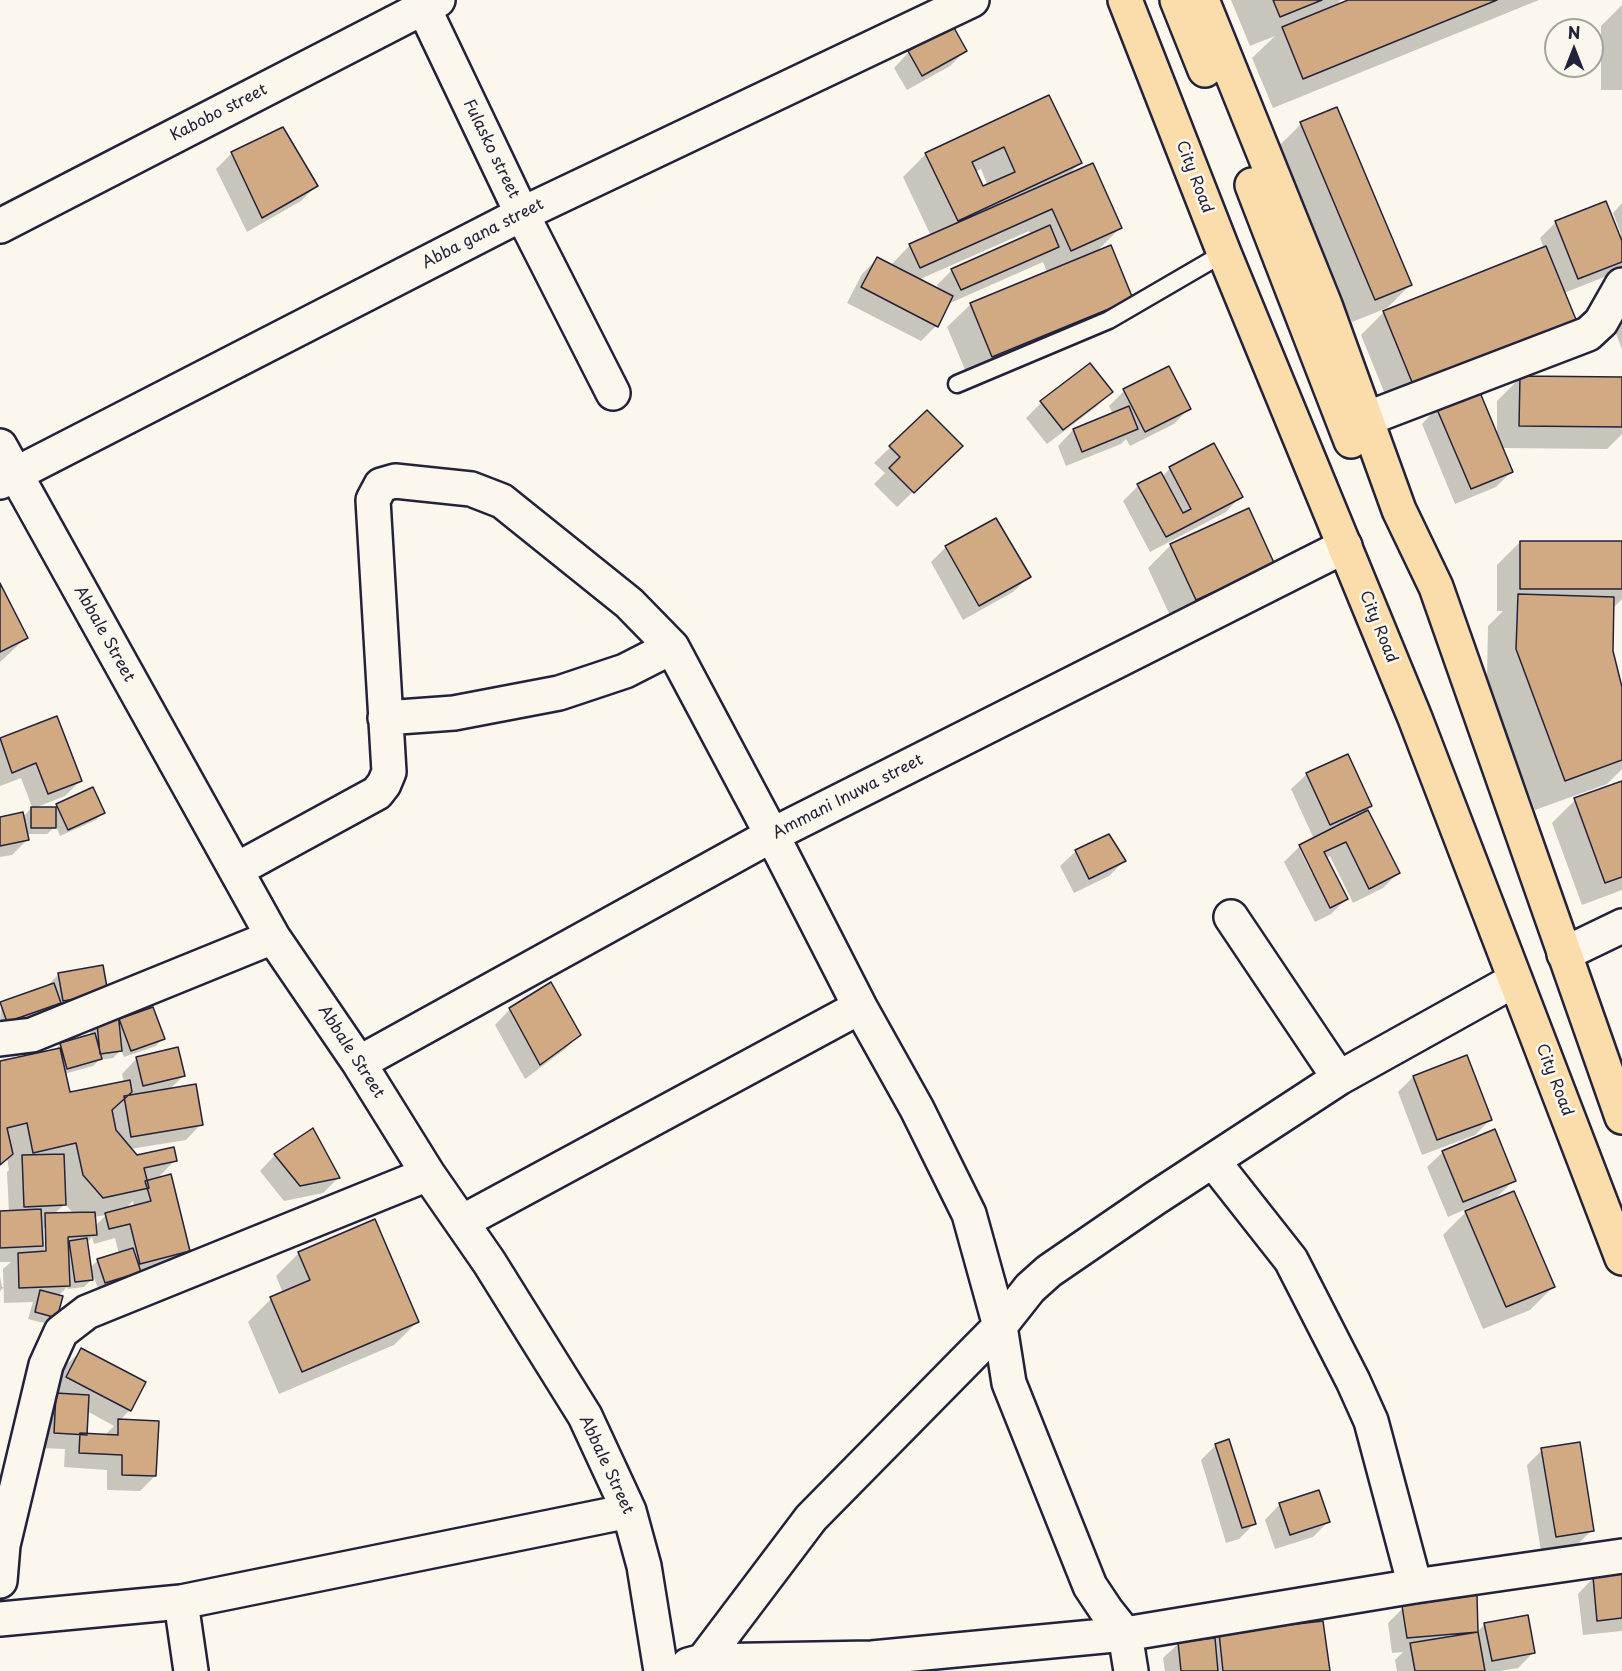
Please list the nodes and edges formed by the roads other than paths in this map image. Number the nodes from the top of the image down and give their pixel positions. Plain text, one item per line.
1 (972, 0) edge
2 (1125, 0) edge
3 (1177, 0) edge
4 (1202, 0) edge
5 (427, 2) edge
6 (522, 214) junction
7 (0, 226) edge
8 (1224, 253) junction
9 (1622, 285) edge
10 (957, 384) dead end
11 (613, 393) dead end
12 (1366, 419) junction
13 (5, 467) edge
14 (1399, 510) junction
15 (1345, 546) junction
16 (672, 647) junction
17 (385, 718) junction
18 (772, 835) junction
19 (236, 870) junction
20 (1231, 917) dead end
21 (1622, 926) edge
22 (273, 937) junction
23 (1564, 954) junction
24 (1515, 980) junction
25 (860, 1007) junction
26 (0, 1039) edge
27 (359, 1063) junction
28 (1339, 1078) junction
29 (1622, 1117) edge
30 (1213, 1161) junction
31 (428, 1174) junction
32 (462, 1222) junction
33 (1622, 1258) edge
34 (1000, 1326) junction
35 (629, 1511) junction
36 (1622, 1556) edge
37 (0, 1581) edge
38 (1415, 1586) junction
39 (181, 1602) junction
40 (0, 1619) edge
41 (1125, 1634) junction
42 (703, 1662) junction
43 (191, 1671) edge
44 (662, 1671) edge
45 (1131, 1671) edge

1 - 6 street, Abba gana street
2 - 8 highway, City Road
3 - 14 highway
4 - 12 highway
5 - 6 street, Fulasko street
5 - 7 street, Kabobo street
6 - 11 street, Fulasko street
6 - 13 street, Abba gana street
8 - 10 lane
8 - 15 highway, City Road
9 - 12 street
12 - 14 highway
13 - 19 street, Abbale Street
14 - 23 highway
15 - 18 street, Ammani Inuwa street
15 - 24 highway, City Road
16 - 17 street
16 - 17 street
16 - 18 street
17 - 19 street
18 - 25 street
18 - 27 street, Ammani Inuwa street
19 - 22 street, Abbale Street
20 - 28 street
21 - 23 street
22 - 26 street
22 - 27 street, Abbale Street
23 - 29 highway
24 - 28 street
24 - 33 highway, City Road
25 - 32 street
25 - 34 street
27 - 31 street, Abbale Street
28 - 30 street
30 - 34 street
30 - 38 street
31 - 32 street, Abbale Street
31 - 37 street
32 - 35 street, Abbale Street
34 - 41 street
34 - 42 street
35 - 39 street
35 - 44 street, Abbale Street
36 - 38 street
38 - 41 street
39 - 40 street
39 - 43 street
41 - 42 street
41 - 45 street
42 - 44 street

